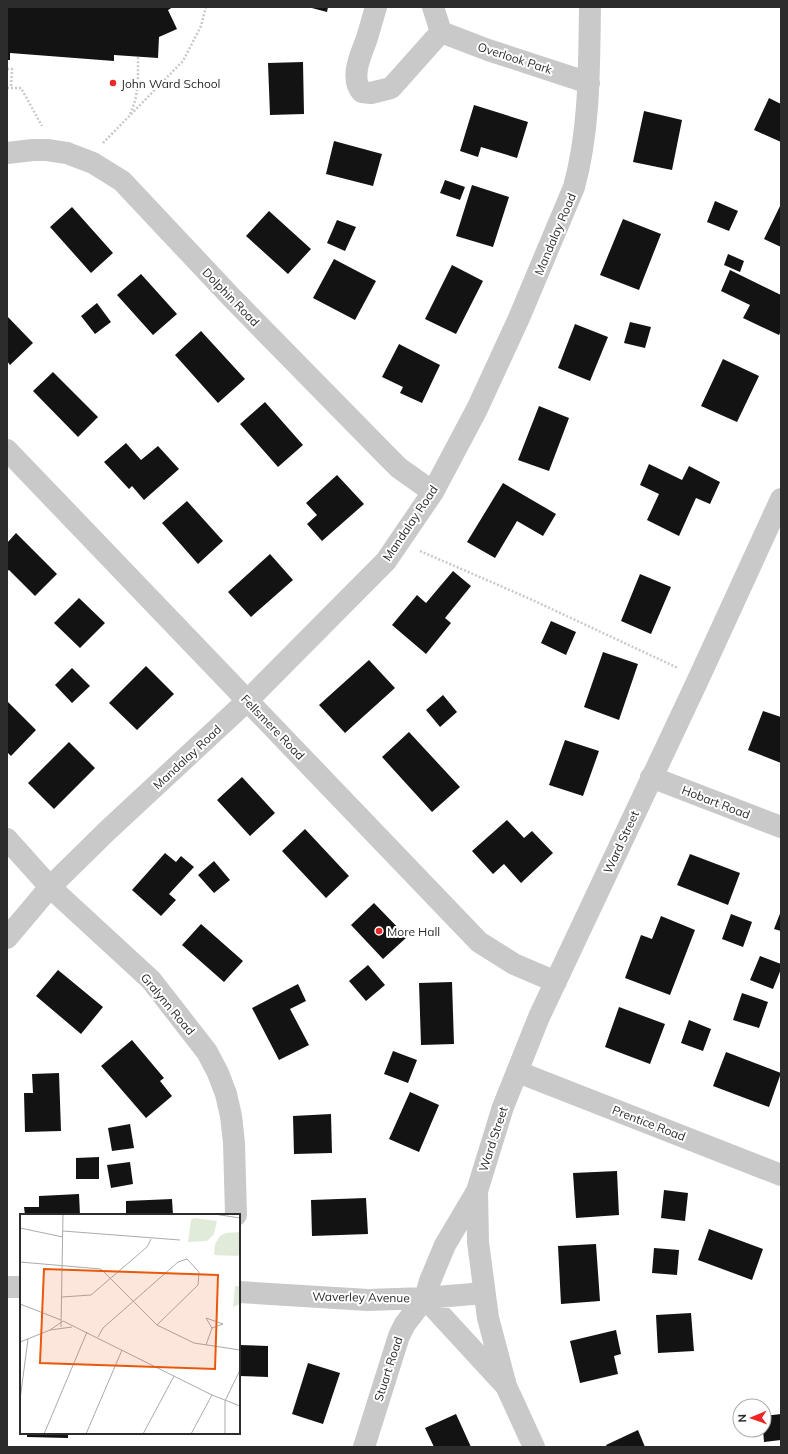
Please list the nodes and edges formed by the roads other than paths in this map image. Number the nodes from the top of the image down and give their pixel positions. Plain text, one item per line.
1 (376, 7) edge
2 (433, 7) edge
3 (590, 7) edge
4 (441, 32) junction
5 (589, 83) junction
6 (7, 153) edge
7 (7, 450) edge
8 (433, 492) junction
9 (781, 499) edge
10 (247, 701) junction
11 (652, 777) junction
12 (781, 827) edge
13 (7, 839) edge
14 (50, 887) junction
15 (7, 938) edge
16 (556, 982) junction
17 (518, 1072) junction
18 (781, 1175) edge
19 (477, 1191) junction
20 (236, 1214) edge
21 (7, 1286) edge
22 (20, 1287) edge
23 (240, 1292) edge
24 (484, 1293) junction
25 (425, 1298) junction
26 (506, 1386) junction
27 (364, 1447) edge
28 (534, 1447) edge

1 - 4 street
2 - 4 street
3 - 5 street, Mandalay Road
4 - 5 street, Overlook Park
5 - 8 street, Mandalay Road
6 - 8 street, Dolphin Road
7 - 10 street, Fellsmere Road
8 - 10 street, Mandalay Road
9 - 11 street, Ward Street
10 - 14 street, Mandalay Road
10 - 16 street, Fellsmere Road
11 - 12 street, Hobart Road
11 - 16 street, Ward Street
13 - 14 street, Gralynn Road
14 - 15 street, Mandalay Road
14 - 20 street, Gralynn Road
16 - 17 street, Ward Street
17 - 18 street, Prentice Road
17 - 19 street, Ward Street
19 - 24 street, Ward Street
19 - 25 street, Ward Street
21 - 22 street
23 - 25 street, Waverley Avenue
24 - 25 street, Waverley Avenue
24 - 26 street, Ward Street
25 - 26 street, Ward Street
25 - 27 street, Stuart Road
26 - 28 street, Ward Street

